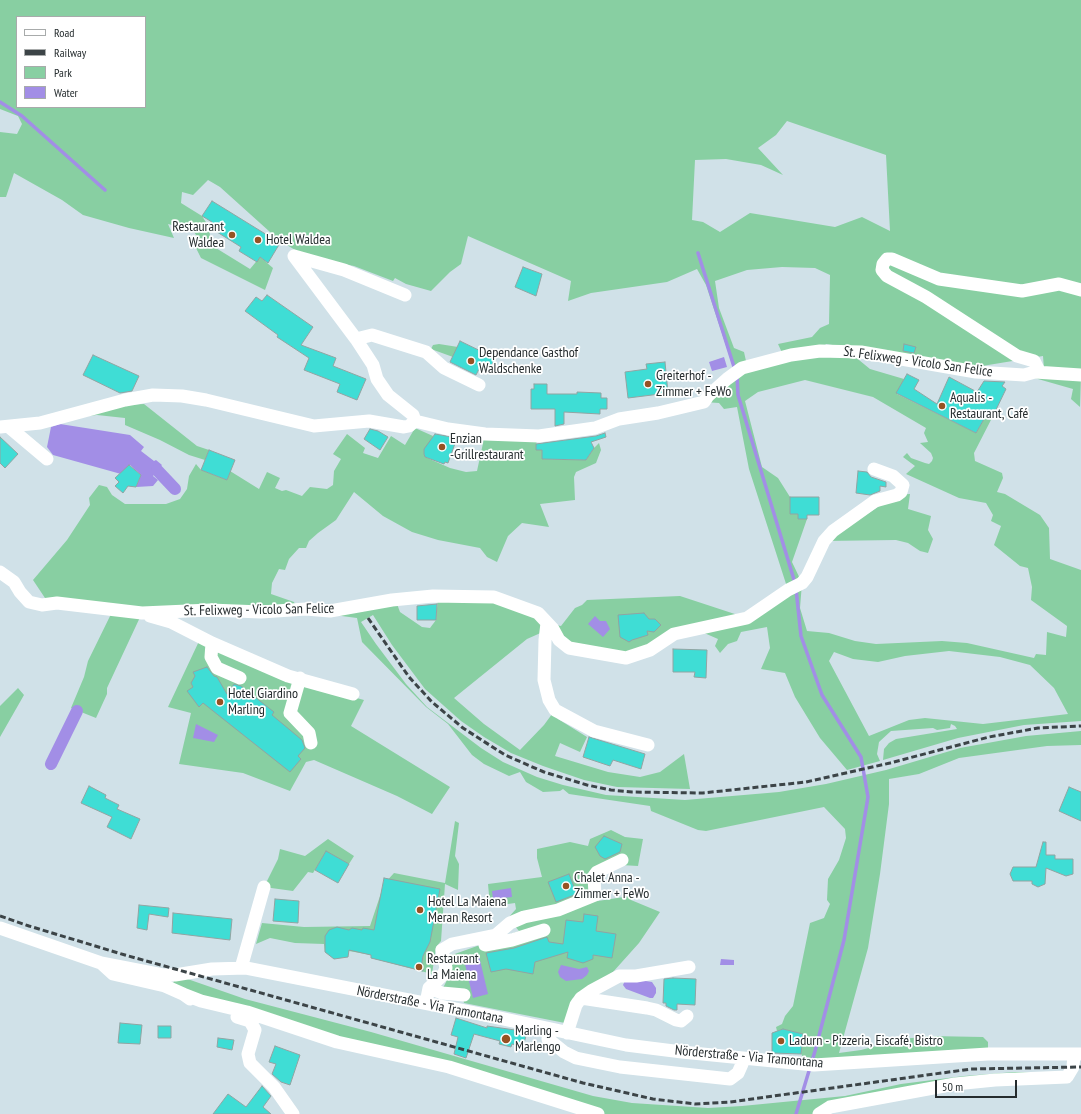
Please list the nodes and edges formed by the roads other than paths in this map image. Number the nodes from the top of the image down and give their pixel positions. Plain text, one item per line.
1 (1081, 290) edge
2 (406, 295) dead end
3 (356, 339) junction
4 (1035, 372) junction
5 (1081, 375) edge
6 (479, 385) dead end
7 (415, 421) junction
8 (4, 427) edge
9 (47, 459) dead end
10 (874, 469) dead end
11 (0, 572) edge
12 (142, 613) junction
13 (547, 623) junction
14 (212, 643) junction
15 (294, 677) junction
16 (240, 678) dead end
17 (353, 694) dead end
18 (311, 743) dead end
19 (648, 745) dead end
20 (622, 860) dead end
21 (264, 887) dead end
22 (0, 928) edge
23 (544, 930) dead end
24 (445, 956) junction
25 (101, 963) junction
26 (689, 967) dead end
27 (241, 968) junction
28 (428, 988) junction
29 (183, 994) junction
30 (464, 994) dead end
31 (581, 998) junction
32 (426, 1003) junction
33 (687, 1016) dead end
34 (549, 1029) junction
35 (567, 1033) junction
36 (1078, 1054) edge
37 (741, 1058) junction
38 (293, 1114) edge
39 (598, 1114) edge
40 (818, 1114) edge

1 - 4 street, St. Felixweg - Vicolo San Felice
2 - 3 street
3 - 6 street
3 - 7 street
4 - 5 street, St. Felixweg - Vicolo San Felice
4 - 7 street, St. Felixweg - Vicolo San Felice
7 - 8 street
8 - 9 street
10 - 13 street, St. Felixweg - Vicolo San Felice
11 - 12 street, St. Felixweg - Vicolo San Felice
12 - 13 street, St. Felixweg - Vicolo San Felice
12 - 14 street, St. Felixweg - Vicolo San Felice
13 - 19 street
14 - 15 street, St. Felixweg - Vicolo San Felice
14 - 16 street
15 - 17 street, St. Felixweg - Vicolo San Felice
15 - 18 street
20 - 24 street
21 - 27 street
22 - 25 street, Nörderstraße - Via Tramontana
23 - 24 street
24 - 28 street
25 - 27 street, Nörderstraße - Via Tramontana
25 - 29 street
26 - 31 street
27 - 32 street, Nörderstraße - Via Tramontana
28 - 30 street
28 - 32 street
29 - 38 street
29 - 39 street
31 - 33 street
31 - 35 street
32 - 34 street, Nörderstraße - Via Tramontana
34 - 35 street, Nörderstraße - Via Tramontana
34 - 37 street
35 - 37 street, Nörderstraße - Via Tramontana
36 - 37 street, Nörderstraße - Via Tramontana
36 - 40 street

